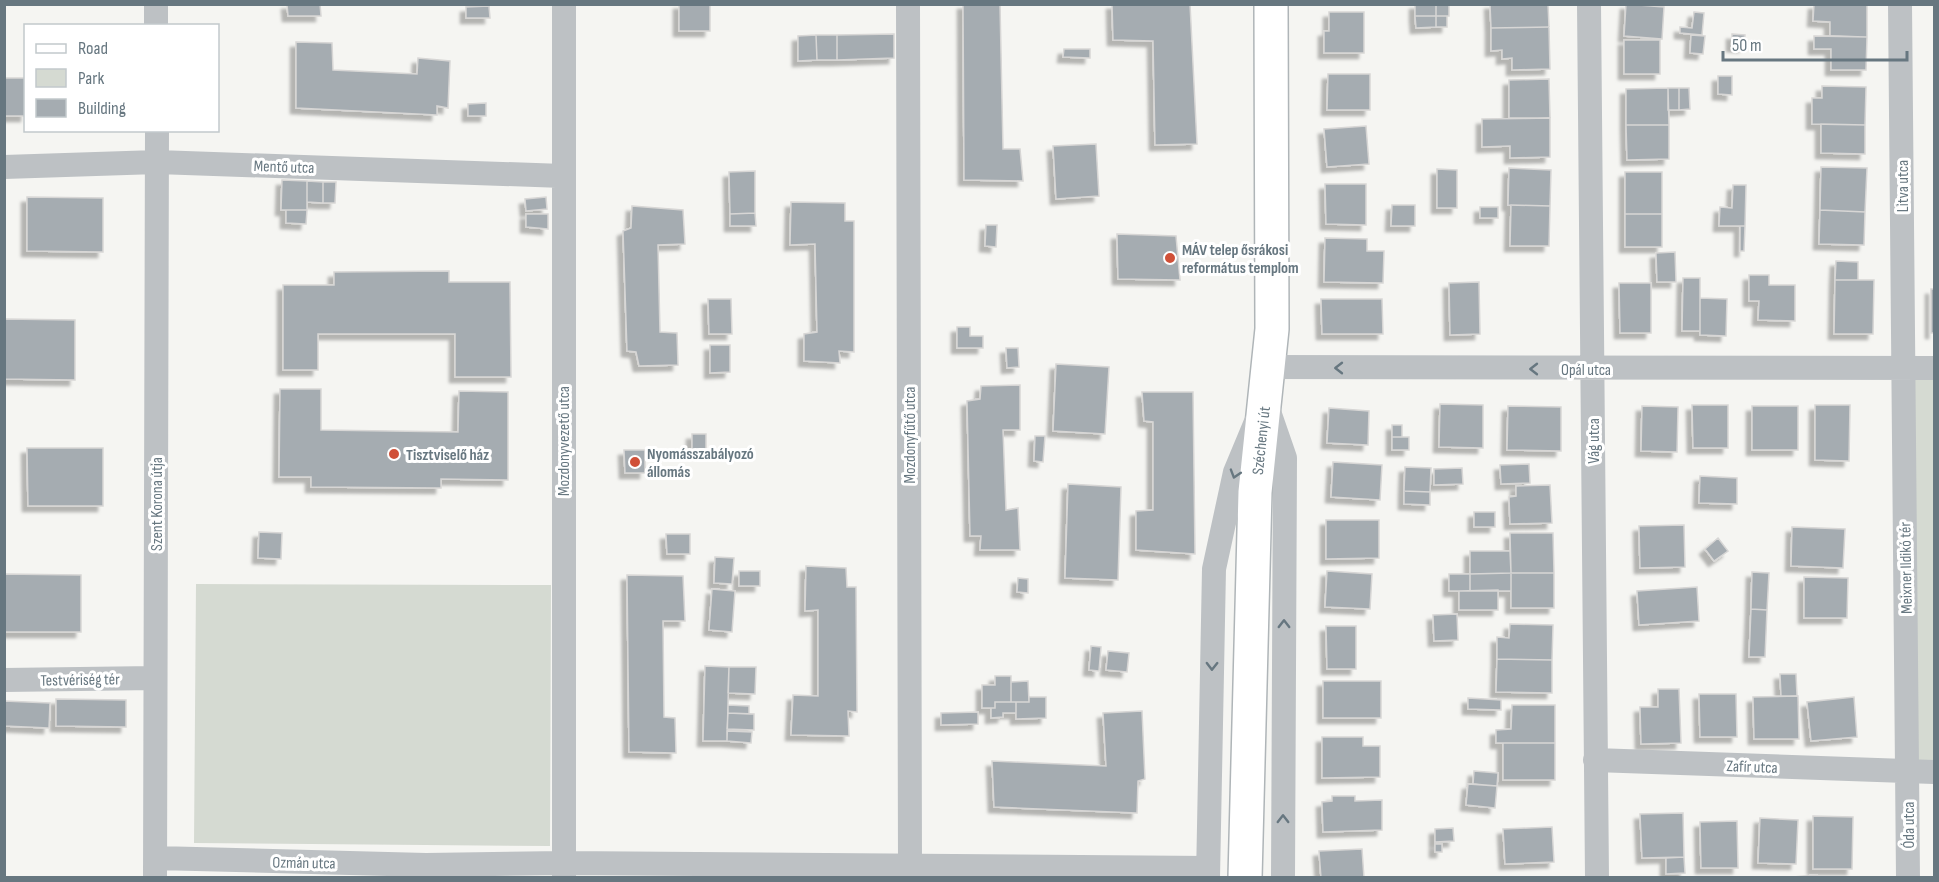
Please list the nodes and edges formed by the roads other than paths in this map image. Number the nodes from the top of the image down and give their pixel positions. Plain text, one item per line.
1 (156, 4) edge
2 (564, 4) edge
3 (908, 4) edge
4 (1271, 4) edge
5 (1589, 4) edge
6 (1900, 4) edge
7 (156, 24) edge
8 (157, 132) edge
9 (157, 162) junction
10 (4, 167) edge
11 (563, 176) junction
12 (1270, 367) junction
13 (1903, 368) junction
14 (1935, 368) edge
15 (1593, 369) junction
16 (1265, 400) junction
17 (155, 678) junction
18 (4, 680) edge
19 (1595, 760) junction
20 (1935, 772) edge
21 (1908, 773) junction
22 (910, 865) junction
23 (156, 868) edge
24 (563, 870) edge
25 (1208, 873) edge
26 (1245, 878) edge
27 (1282, 878) edge
28 (1597, 878) edge
29 (1908, 878) edge

1 - 7 street
2 - 11 street, Mozdonyvezető utca
3 - 22 street, Mozdonyfűtő utca
4 - 12 street, Széchenyi út
5 - 15 street, Vág utca
6 - 13 street, Litva utca
8 - 9 street, Szent Korona útja
9 - 10 street, Mentő utca
9 - 11 street, Mentő utca
9 - 17 street, Szent Korona útja
11 - 24 street, Mozdonyvezető utca
15 -> 12 street, Opál utca
12 - 16 street, Széchenyi út
13 - 14 street
13 - 15 street, Opál utca
13 - 21 street, Meixner Ildikó tér
15 - 19 street, Vág utca
16 -> 25 street
16 - 26 street, Széchenyi út
27 -> 16 street
17 - 18 street, Testvériség tér
17 - 23 street, Szent Korona útja
19 - 21 street, Zafír utca
19 - 28 street, Vág utca
20 - 21 street
21 - 29 street, Óda utca
22 - 24 street, Ozmán utca
22 - 25 street, Ozmán utca
23 - 24 street, Ozmán utca

